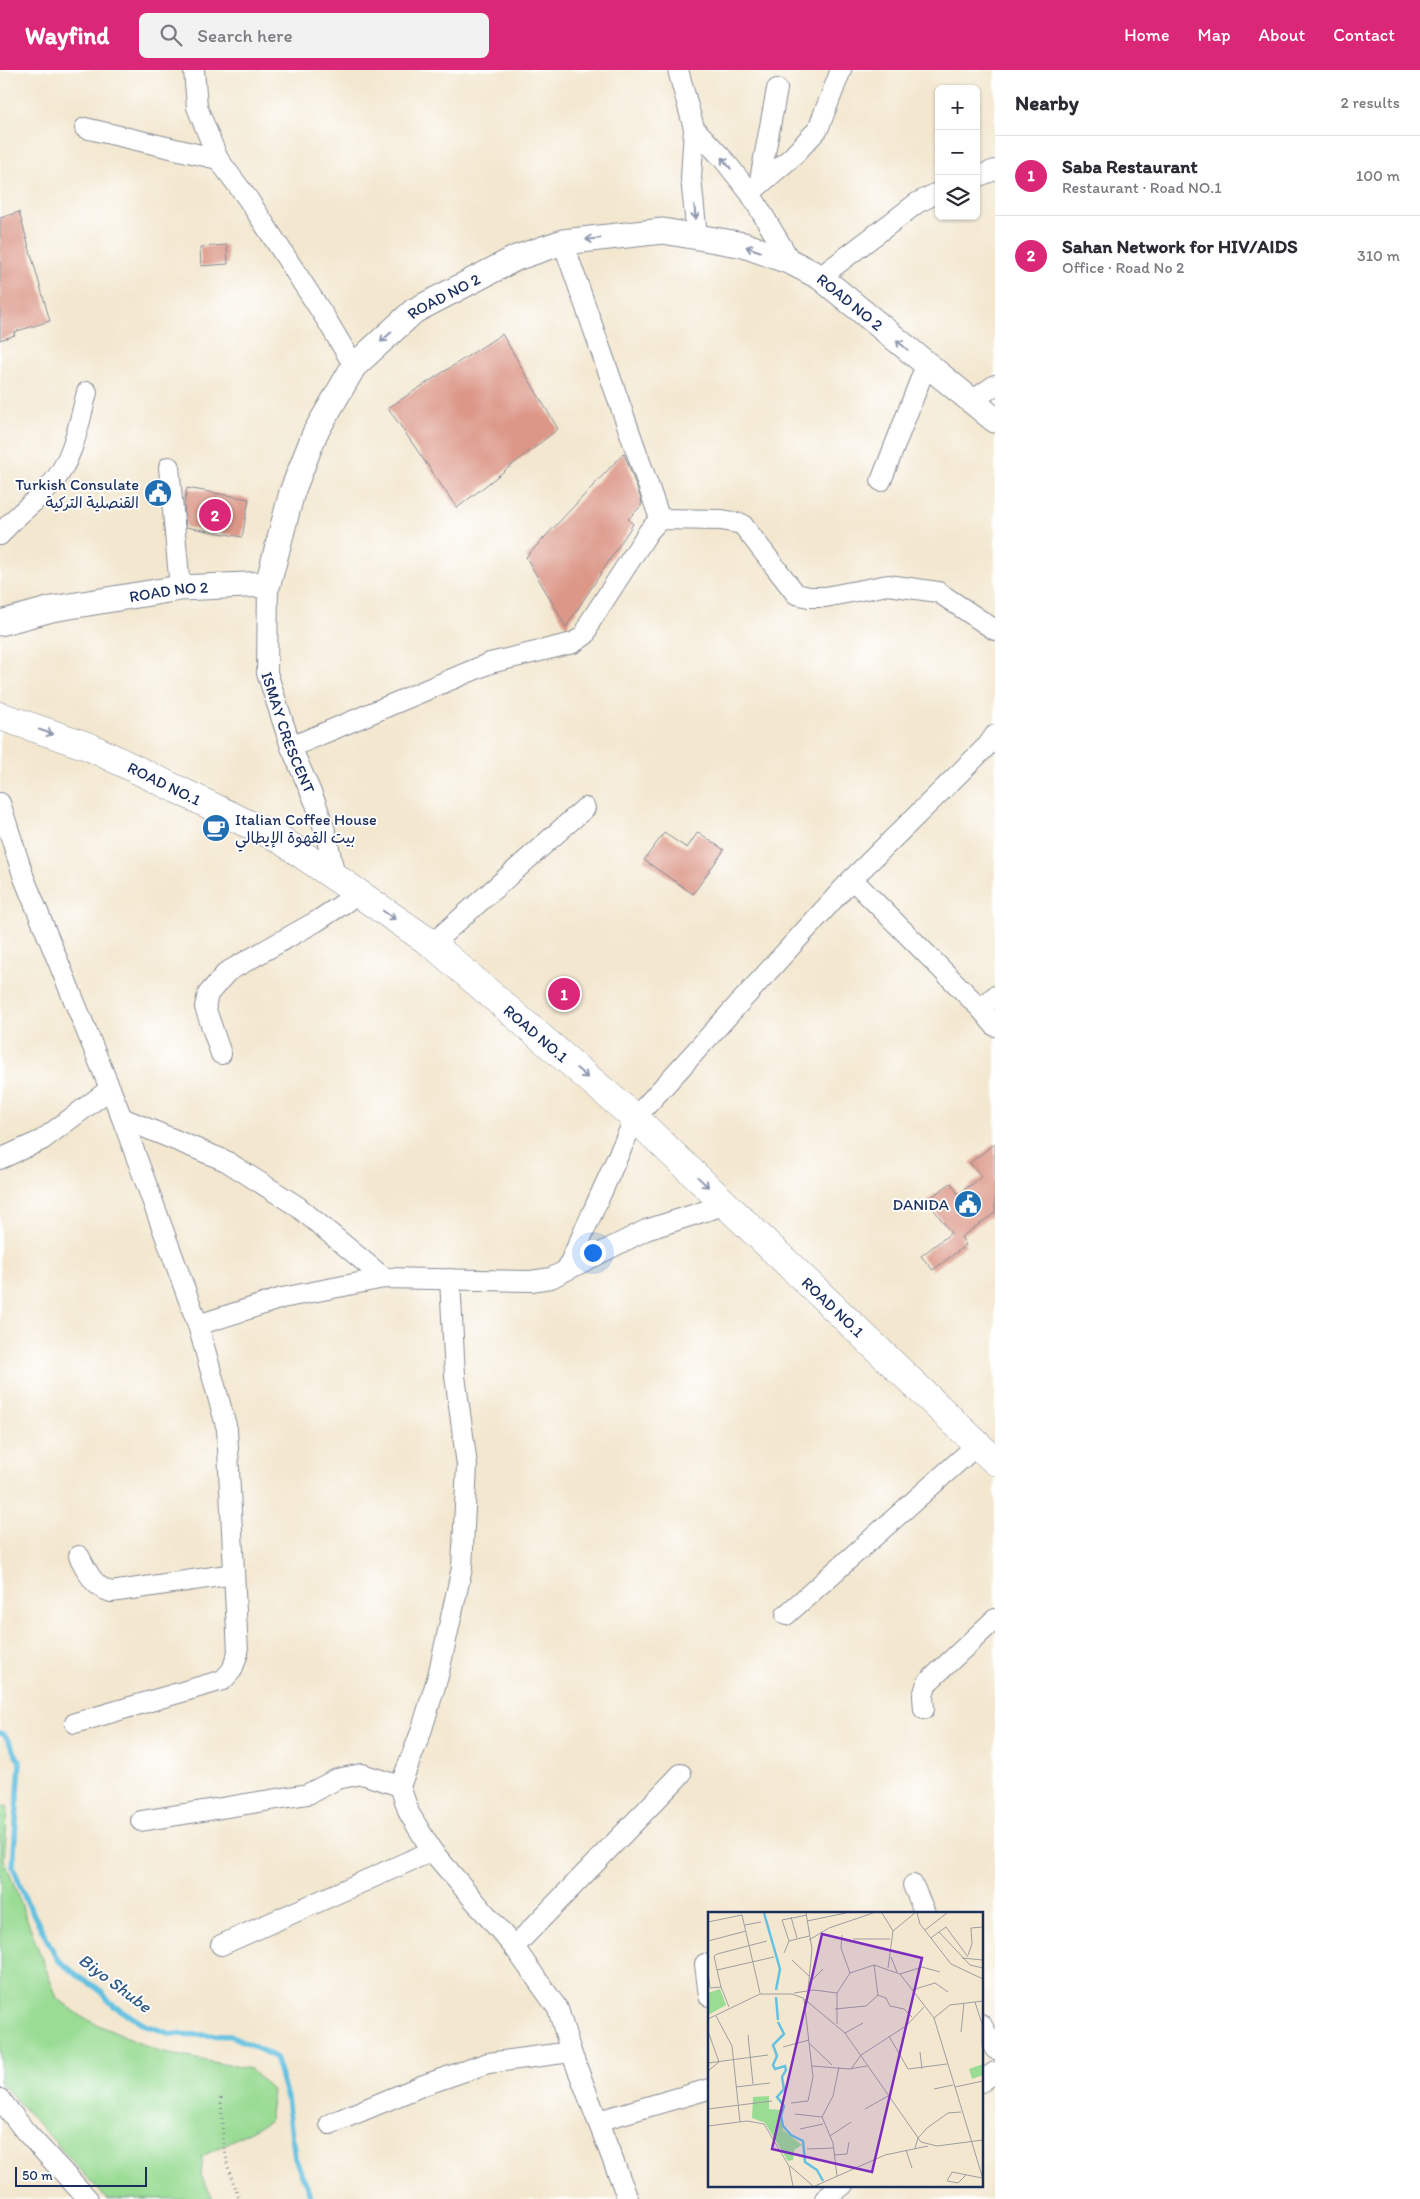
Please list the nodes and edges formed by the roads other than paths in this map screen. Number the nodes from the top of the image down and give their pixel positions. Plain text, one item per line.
1 (194, 70) edge
2 (678, 70) edge
3 (841, 70) edge
4 (777, 88) dead end
5 (85, 128) dead end
6 (694, 128) junction
7 (218, 159) junction
8 (995, 170) edge
9 (980, 176) edge
10 (755, 189) junction
11 (935, 194) edge
12 (697, 237) junction
13 (563, 242) junction
14 (791, 262) junction
15 (820, 276) junction
16 (926, 365) junction
17 (354, 366) junction
18 (995, 385) edge
19 (87, 392) dead end
20 (972, 401) junction
21 (995, 420) edge
22 (169, 467) dead end
23 (881, 481) dead end
24 (660, 519) junction
25 (0, 535) edge
26 (268, 584) junction
27 (180, 588) junction
28 (0, 622) edge
29 (995, 630) edge
30 (0, 716) edge
31 (995, 735) edge
32 (291, 747) junction
33 (0, 803) edge
34 (585, 808) dead end
35 (335, 877) junction
36 (852, 878) junction
37 (358, 894) junction
38 (432, 944) junction
39 (988, 1002) edge
40 (995, 1026) edge
41 (221, 1054) dead end
42 (110, 1089) junction
43 (122, 1118) junction
44 (635, 1118) junction
45 (0, 1159) edge
46 (727, 1204) junction
47 (567, 1269) junction
48 (384, 1278) junction
49 (450, 1279) junction
50 (198, 1324) junction
51 (986, 1453) edge
52 (79, 1556) dead end
53 (234, 1574) junction
54 (786, 1615) dead end
55 (995, 1619) edge
56 (924, 1709) dead end
57 (75, 1723) dead end
58 (681, 1774) dead end
59 (400, 1786) junction
60 (142, 1821) dead end
61 (432, 1851) junction
62 (913, 1885) dead end
63 (925, 1912) edge
64 (221, 1945) dead end
65 (514, 1947) junction
66 (705, 1964) dead end
67 (708, 1988) edge
68 (982, 2026) edge
69 (995, 2049) edge
70 (571, 2052) junction
71 (995, 2072) edge
72 (982, 2081) edge
73 (708, 2089) edge
74 (0, 2099) edge
75 (598, 2121) junction
76 (330, 2124) dead end
77 (842, 2186) edge
78 (88, 2199) edge
79 (628, 2199) edge
80 (825, 2199) edge

1 - 7 street
2 - 6 street
3 - 10 street
4 - 10 street
5 - 7 street
10 -> 6 street
6 -> 12 street
7 - 17 street
8 - 9 street
10 - 14 street
11 - 15 street
12 -> 13 main road, ROAD NO 2
14 -> 12 main road, ROAD NO 2
13 -> 17 main road, ROAD NO 2
13 - 24 street
14 - 15 main road, ROAD NO 2
16 -> 15 main road, ROAD NO 2
16 - 20 main road, ROAD NO 2
16 - 23 street
17 - 26 main road, ROAD NO 2
18 - 20 street
19 - 25 street
20 - 21 main road, ROAD NO 2
22 - 27 street
24 - 29 street
24 - 32 street
26 - 27 main road, ROAD NO 2
26 - 32 street, ISMAY CRESCENT
27 - 28 main road, ROAD NO 2
30 -> 35 highway, ROAD NO.1
31 - 36 street
32 - 35 street, ISMAY CRESCENT
33 - 42 street
34 - 38 street
35 - 37 highway, ROAD NO.1
36 - 39 street
36 - 44 street
37 -> 38 highway, ROAD NO.1
37 - 41 street
38 -> 44 highway, ROAD NO.1
39 - 40 street
42 - 43 street
42 - 45 street
43 - 48 street
43 - 50 street
44 -> 46 highway, ROAD NO.1
44 - 47 street
46 - 47 street
46 - 51 highway, ROAD NO.1
47 - 49 street
48 - 49 street
48 - 50 street
49 - 59 street
50 - 53 street
51 - 54 street
52 - 53 street
53 - 57 street
55 - 56 street
58 - 65 street
59 - 60 street
59 - 61 street
61 - 64 street
61 - 65 street
62 - 63 street
65 - 70 street
66 - 67 street
68 - 69 street
70 - 75 street
70 - 76 street
71 - 72 street
73 - 75 street
74 - 78 street
75 - 79 street
77 - 80 street

